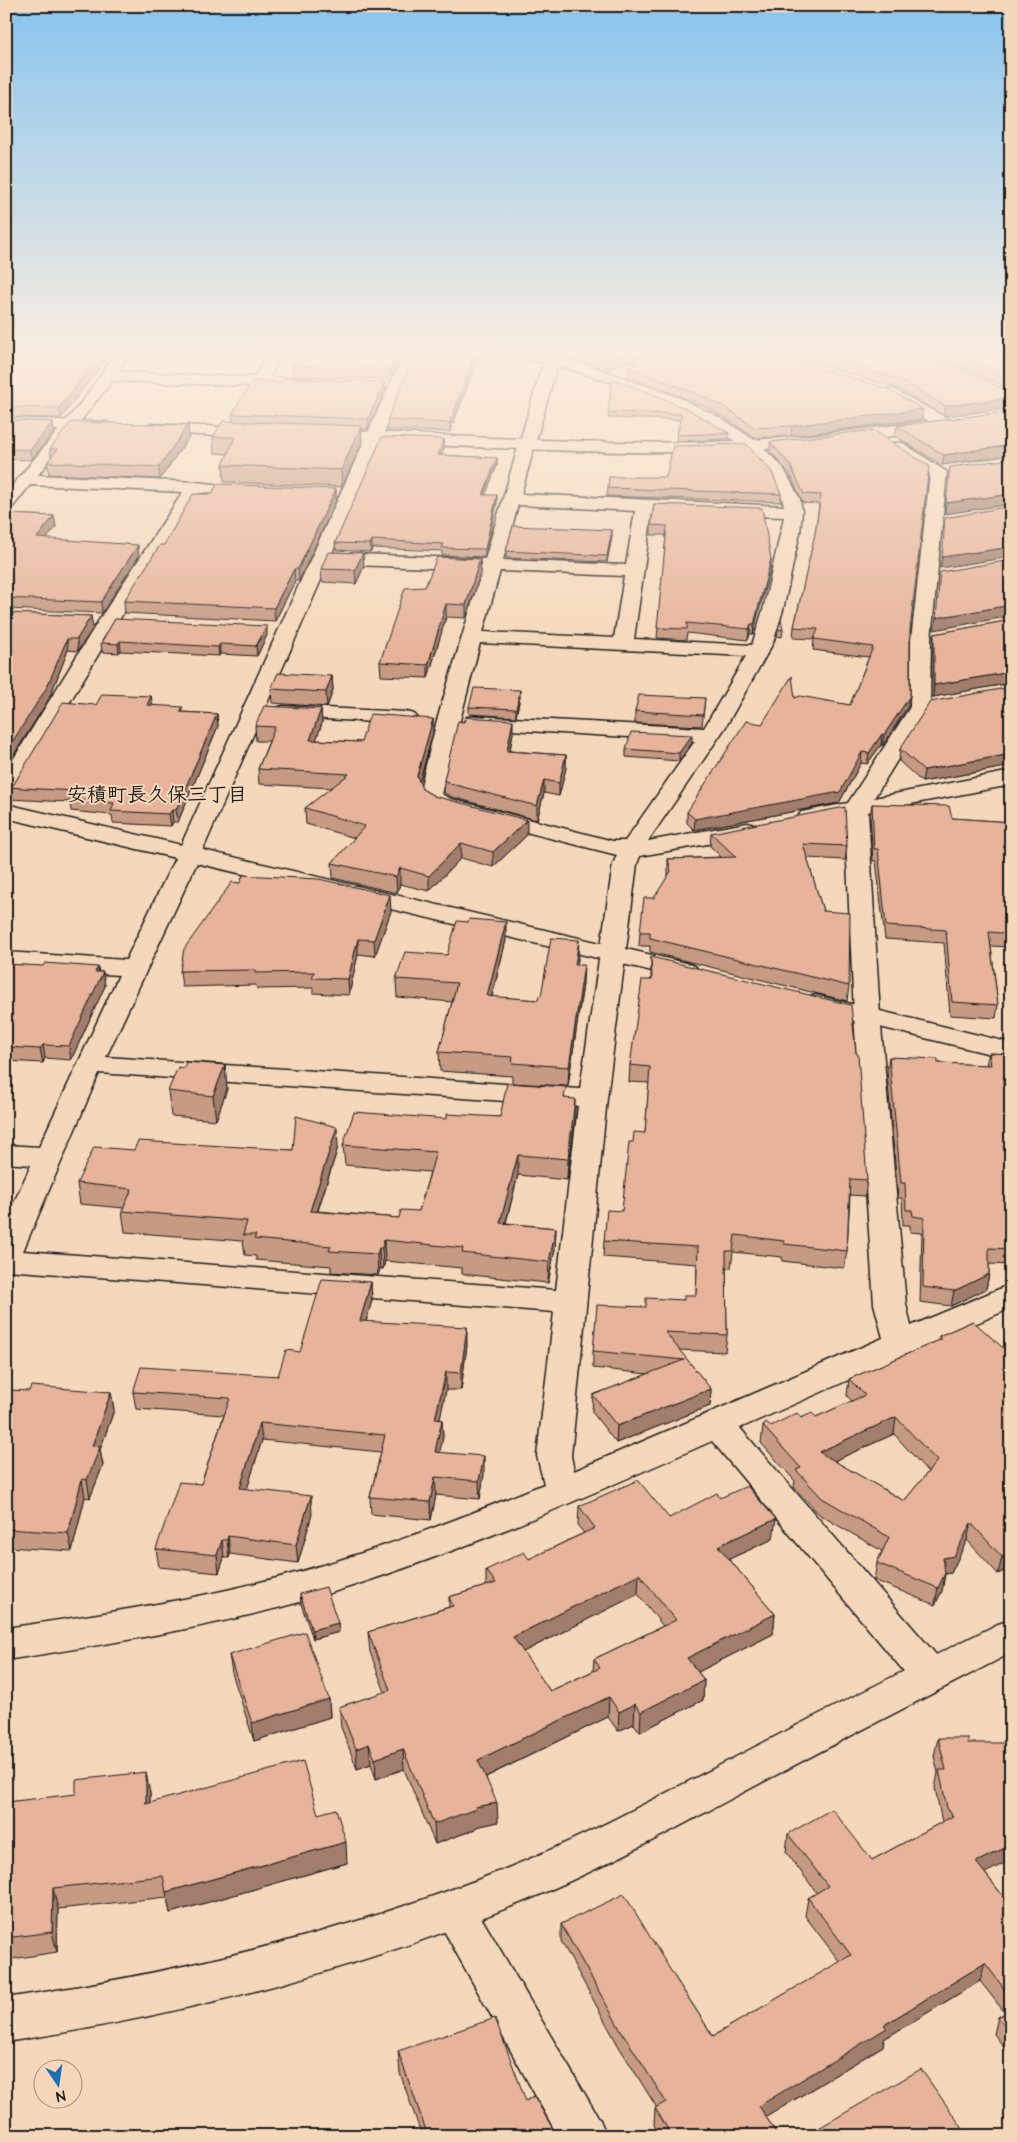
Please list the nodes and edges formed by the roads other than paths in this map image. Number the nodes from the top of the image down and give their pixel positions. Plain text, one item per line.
1 (48, 453) edge
2 (364, 453) edge
3 (524, 453) edge
4 (760, 453) edge
5 (914, 453) edge
6 (26, 480) junction
7 (195, 487) junction
8 (224, 488) edge
9 (511, 500) junction
10 (6, 504) edge
11 (644, 506) junction
12 (793, 512) junction
13 (320, 557) junction
14 (493, 565) junction
15 (633, 571) junction
16 (100, 620) junction
17 (129, 621) edge
18 (269, 628) dead end
19 (289, 629) junction
20 (473, 637) junction
21 (623, 644) junction
22 (759, 651) junction
23 (251, 711) junction
24 (448, 720) junction
25 (708, 734) junction
26 (1011, 778) edge
27 (6, 790) edge
28 (856, 808) junction
29 (6, 810) edge
30 (631, 849) junction
31 (189, 854) junction
32 (613, 953) junction
33 (6, 960) edge
34 (134, 968) junction
35 (707, 976) edge
36 (792, 997) edge
37 (867, 1016) junction
38 (1011, 1051) edge
39 (89, 1064) junction
40 (593, 1098) junction
41 (6, 1154) edge
42 (50, 1158) junction
43 (6, 1255) edge
44 (6, 1260) edge
45 (1011, 1295) edge
46 (571, 1302) junction
47 (902, 1342) junction
48 (718, 1424) junction
49 (564, 1490) junction
50 (1011, 1635) edge
51 (6, 1644) edge
52 (932, 1676) junction
53 (453, 1909) junction
54 (6, 2020) edge
55 (584, 2136) edge

1 - 6 street
2 - 13 street
3 - 9 street
4 - 12 street
5 - 28 street
6 - 7 street
6 - 10 street
7 - 8 street
7 - 16 street
9 - 11 street
9 - 14 street
11 - 12 street
11 - 15 street
12 - 22 street
13 - 14 street
13 - 19 street
14 - 15 street
14 - 20 street
15 - 21 street
16 - 17 street
16 - 27 street
18 - 19 street
19 - 23 street
20 - 21 street
20 - 24 street
21 - 22 street
22 - 25 street
23 - 24 street
23 - 31 street
24 - 25 street
24 - 30 street
25 - 30 street
26 - 28 street
28 - 30 street
28 - 37 street
29 - 31 street
30 - 32 street
31 - 32 street
31 - 34 street
32 - 35 street
32 - 40 street
33 - 34 street
34 - 39 street
36 - 37 street
37 - 38 street
37 - 47 street
39 - 40 street
39 - 42 street
40 - 46 street
41 - 42 street
42 - 43 street
44 - 46 street
45 - 47 street
46 - 49 street
47 - 48 street
48 - 49 street
48 - 52 street
49 - 51 street
50 - 52 street
52 - 53 street
53 - 54 street
53 - 55 street

